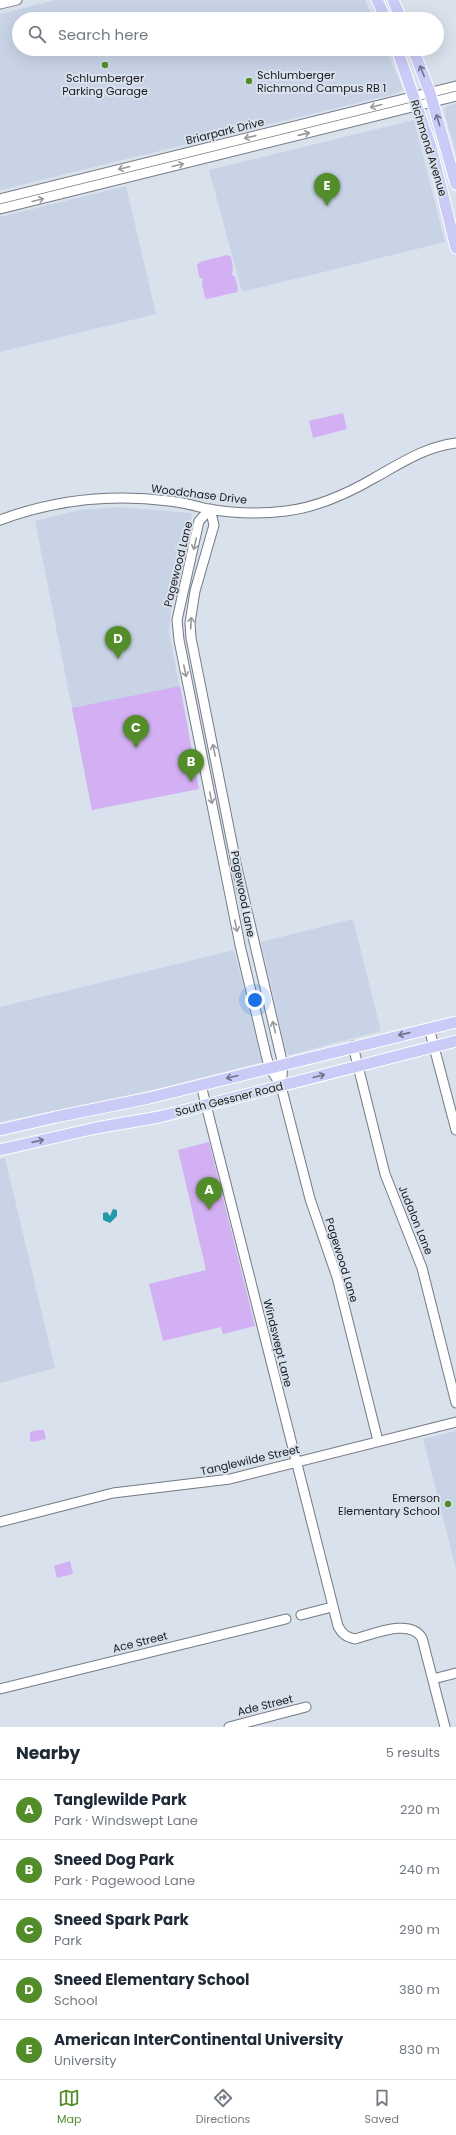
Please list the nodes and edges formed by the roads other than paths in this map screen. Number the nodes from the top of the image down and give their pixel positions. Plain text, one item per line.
1 (17, 0) edge
2 (378, 0) edge
3 (393, 0) edge
4 (0, 4) edge
5 (383, 12) edge
6 (398, 12) edge
7 (400, 56) edge
8 (416, 56) edge
9 (456, 86) edge
10 (456, 96) edge
11 (431, 98) junction
12 (416, 102) junction
13 (456, 184) edge
14 (0, 199) edge
15 (0, 209) edge
16 (452, 211) edge
17 (456, 248) edge
18 (456, 443) edge
19 (210, 509) junction
20 (0, 520) edge
21 (456, 1022) edge
22 (430, 1028) junction
23 (456, 1041) edge
24 (353, 1046) junction
25 (434, 1047) junction
26 (283, 1065) junction
27 (358, 1065) junction
28 (270, 1068) junction
29 (201, 1085) junction
30 (281, 1086) junction
31 (206, 1105) junction
32 (92, 1110) junction
33 (96, 1128) junction
34 (0, 1130) edge
35 (456, 1130) edge
36 (0, 1150) edge
37 (456, 1403) edge
38 (456, 1422) edge
39 (378, 1441) junction
40 (296, 1462) junction
41 (0, 1522) edge
42 (332, 1607) junction
43 (301, 1616) dead end
44 (286, 1619) dead end
45 (456, 1673) edge
46 (433, 1679) junction
47 (0, 1689) edge
48 (306, 1707) dead end
49 (229, 1727) edge
50 (445, 1727) edge

1 - 4 street
2 - 5 main road
3 - 6 main road
7 - 12 main road, Richmond Avenue
11 -> 8 main road, Richmond Avenue
9 - 11 street, Briarpark Drive
10 - 11 street, Briarpark Drive
11 - 12 street, Briarpark Drive
13 -> 11 main road, Richmond Avenue
12 -> 14 street, Briarpark Drive
15 -> 12 street, Briarpark Drive
12 - 16 main road, Richmond Avenue
16 - 17 main road, Richmond Avenue
18 - 19 street, Woodchase Drive
19 - 20 street, Woodchase Drive
26 -> 19 street, Pagewood Lane
19 -> 28 street, Pagewood Lane
21 - 22 main road, South Gessner Road
22 -> 24 main road, South Gessner Road
22 - 25 street
23 - 25 main road, South Gessner Road
24 - 26 main road, South Gessner Road
24 - 27 street, Judalon Lane
25 - 27 main road, South Gessner Road
25 - 35 street
26 - 28 main road, South Gessner Road
26 - 30 street, Pagewood Lane
30 -> 27 main road, South Gessner Road
27 - 37 street, Judalon Lane
28 -> 29 main road, South Gessner Road
28 - 30 street, Pagewood Lane
29 - 31 street, Windswept Lane
29 - 32 main road, South Gessner Road
30 - 31 main road, South Gessner Road
30 - 39 street, Pagewood Lane
31 - 33 main road, South Gessner Road
31 - 40 street, Windswept Lane
32 - 33 main road
32 - 34 main road, South Gessner Road
36 -> 33 main road, South Gessner Road
38 - 39 street, Tanglewilde Street
39 - 40 street, Tanglewilde Street
40 - 41 street, Tanglewilde Street
40 - 42 street, Windswept Lane
42 - 43 street
42 - 46 street
44 - 47 street, Ace Street
45 - 46 street
46 - 50 street
48 - 49 street, Ade Street

